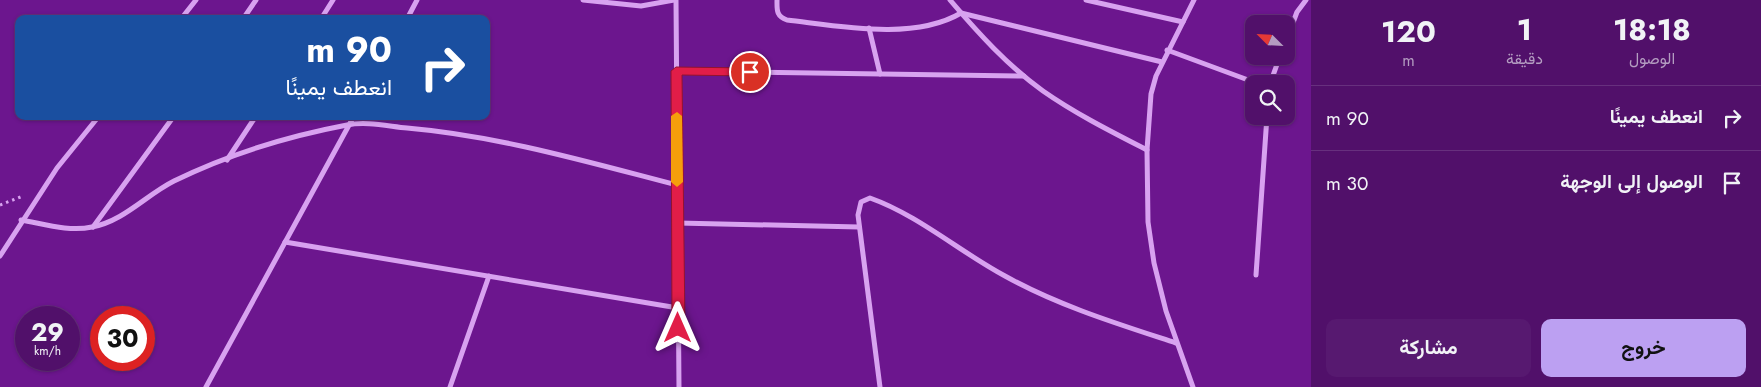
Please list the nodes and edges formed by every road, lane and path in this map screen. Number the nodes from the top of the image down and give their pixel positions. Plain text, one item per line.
1 (196, 0) edge
2 (256, 0) edge
3 (333, 0) edge
4 (417, 0) edge
5 (583, 0) edge
6 (675, 0) edge
7 (777, 0) edge
8 (950, 0) edge
9 (1086, 0) edge
10 (1194, 0) edge
11 (1306, 0) edge
12 (961, 13) junction
13 (184, 15) edge
14 (246, 15) edge
15 (324, 15) edge
16 (409, 15) edge
17 (1295, 17) edge
18 (1182, 22) junction
19 (869, 28) junction
20 (1167, 50) junction
21 (1162, 62) junction
22 (676, 71) junction
23 (880, 74) junction
24 (1024, 76) junction
25 (1245, 79) edge
26 (96, 120) edge
27 (171, 120) edge
28 (253, 120) edge
29 (352, 120) edge
30 (350, 124) junction
31 (1266, 125) edge
32 (1147, 150) junction
33 (227, 160) junction
34 (677, 185) junction
35 (21, 220) junction
36 (678, 223) junction
37 (92, 227) junction
38 (860, 227) junction
39 (285, 242) junction
40 (0, 256) edge
41 (1256, 274) dead end
42 (489, 276) junction
43 (678, 308) junction
44 (1176, 343) junction
45 (206, 387) edge
46 (450, 387) edge
47 (679, 387) edge
48 (880, 387) edge
49 (1193, 387) edge

1 - 13 street
2 - 14 street
3 - 15 street
4 - 16 street
5 - 6 street
6 - 22 street
7 - 19 street
8 - 12 street
9 - 18 street
10 - 18 street
11 - 17 street
12 - 19 street
12 - 21 street
12 - 24 street
18 - 20 street
19 - 23 street
20 - 21 street
20 - 25 street
21 - 32 street
22 - 23 street
22 - 34 street
23 - 24 street
24 - 32 street
26 - 35 street
27 - 37 street
28 - 33 street
29 - 30 street
30 - 33 street
30 - 34 street
30 - 39 street
31 - 41 street
32 - 44 street
33 - 37 street
34 - 36 street
35 - 37 street
35 - 40 street
36 - 38 street
36 - 43 street
38 - 44 street
38 - 48 street
39 - 42 street
39 - 45 street
42 - 43 street
42 - 46 street
43 - 47 street
44 - 49 street

